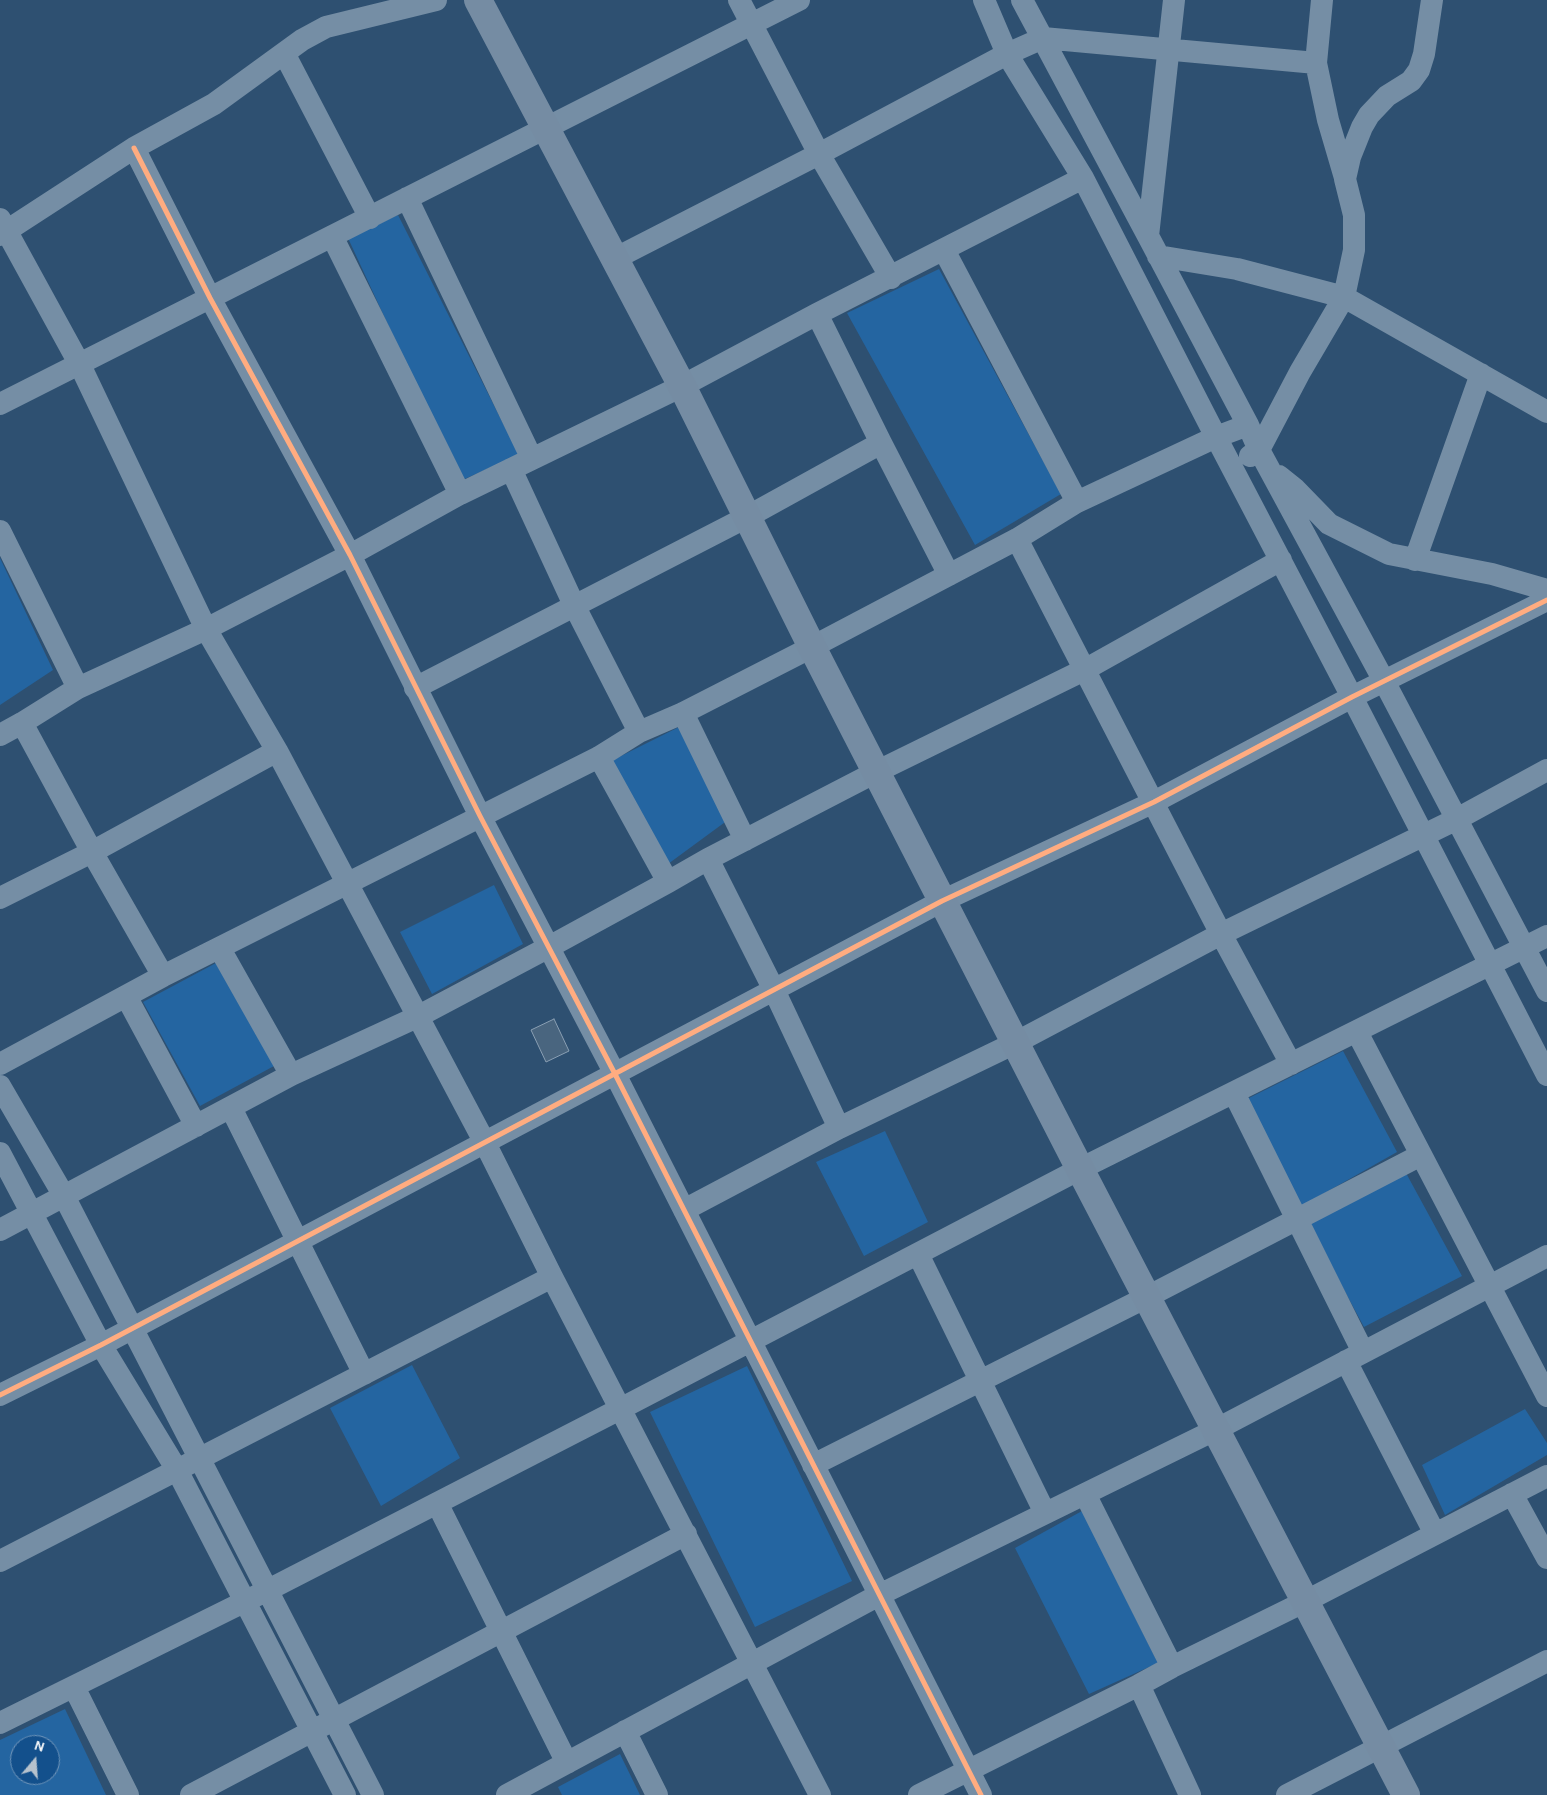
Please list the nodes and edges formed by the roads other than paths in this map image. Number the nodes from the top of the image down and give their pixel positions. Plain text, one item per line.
1 (436, 0) edge
2 (478, 0) edge
3 (739, 0) edge
4 (799, 0) edge
5 (984, 0) edge
6 (1174, 0) edge
7 (1322, 0) edge
8 (1432, 0) edge
9 (1025, 2) edge
10 (752, 25) junction
11 (1043, 38) junction
12 (1169, 51) junction
13 (284, 53) junction
14 (1007, 54) junction
15 (1316, 63) junction
16 (547, 127) junction
17 (134, 148) junction
18 (819, 154) junction
19 (1083, 178) junction
20 (1345, 179) junction
21 (407, 198) junction
22 (370, 218) junction
23 (2, 229) edge
24 (332, 236) junction
25 (1148, 236) junction
26 (944, 250) junction
27 (1158, 256) junction
28 (616, 258) junction
29 (891, 278) junction
30 (1344, 297) junction
31 (210, 298) junction
32 (817, 314) junction
33 (80, 365) junction
34 (1481, 374) junction
35 (682, 386) junction
36 (0, 404) edge
37 (1547, 412) edge
38 (1248, 424) junction
39 (1216, 437) junction
40 (881, 444) junction
41 (532, 459) junction
42 (1264, 459) junction
43 (1231, 466) junction
44 (511, 469) junction
45 (460, 494) junction
46 (1076, 502) junction
47 (747, 516) junction
48 (0, 531) edge
49 (1017, 539) junction
50 (350, 555) junction
51 (1281, 560) junction
52 (1415, 560) junction
53 (950, 575) junction
54 (1547, 590) edge
55 (1547, 600) edge
56 (574, 605) junction
57 (206, 629) junction
58 (812, 647) junction
59 (1086, 669) junction
60 (1384, 681) junction
61 (78, 688) junction
62 (415, 688) junction
63 (1352, 697) junction
64 (683, 714) junction
65 (22, 723) junction
66 (640, 732) junction
67 (0, 734) edge
68 (278, 751) junction
69 (599, 757) junction
70 (1547, 770) edge
71 (876, 772) junction
72 (1154, 802) junction
73 (480, 816) junction
74 (1457, 819) junction
75 (1424, 836) junction
76 (745, 840) junction
77 (92, 852) junction
78 (708, 859) junction
79 (668, 882) junction
80 (346, 883) junction
81 (0, 898) edge
82 (942, 901) junction
83 (1221, 934) junction
84 (1547, 936) edge
85 (549, 947) junction
86 (1525, 947) junction
87 (220, 948) junction
88 (1490, 965) junction
89 (163, 976) junction
90 (774, 990) junction
91 (1547, 990) edge
92 (126, 996) junction
93 (417, 1017) junction
94 (1356, 1032) junction
95 (1015, 1043) junction
96 (0, 1064) edge
97 (1291, 1064) junction
98 (615, 1074) junction
99 (292, 1075) junction
100 (1547, 1075) edge
101 (0, 1086) edge
102 (1234, 1093) junction
103 (231, 1108) junction
104 (196, 1126) junction
105 (839, 1128) junction
106 (485, 1143) junction
107 (0, 1153) edge
108 (1421, 1155) junction
109 (1080, 1169) junction
110 (64, 1196) junction
111 (684, 1210) junction
112 (33, 1214) junction
113 (1297, 1220) junction
114 (0, 1230) edge
115 (298, 1241) junction
116 (918, 1254) junction
117 (1547, 1256) edge
118 (552, 1277) junction
119 (1488, 1286) junction
120 (1147, 1297) junction
121 (132, 1329) junction
122 (750, 1340) junction
123 (101, 1346) junction
124 (1355, 1357) junction
125 (364, 1374) junction
126 (980, 1381) junction
127 (0, 1396) edge
128 (1547, 1396) edge
129 (620, 1409) junction
130 (1217, 1429) junction
131 (199, 1458) junction
132 (813, 1466) junction
133 (177, 1470) junction
134 (1547, 1476) edge
135 (1085, 1494) junction
136 (1512, 1494) junction
137 (437, 1503) junction
138 (1045, 1513) junction
139 (686, 1534) junction
140 (1436, 1534) junction
141 (1547, 1558) edge
142 (0, 1561) edge
143 (268, 1590) junction
144 (879, 1595) junction
145 (245, 1601) junction
146 (1306, 1601) junction
147 (501, 1632) junction
148 (1547, 1661) edge
149 (752, 1662) junction
150 (1172, 1667) junction
151 (1139, 1685) junction
152 (74, 1687) junction
153 (334, 1720) junction
154 (0, 1723) edge
155 (625, 1731) junction
156 (312, 1732) junction
157 (1381, 1746) junction
158 (567, 1763) junction
159 (969, 1771) junction
160 (539, 1787) edge
161 (128, 1795) edge
162 (191, 1795) edge
163 (345, 1795) edge
164 (373, 1795) edge
165 (506, 1795) edge
166 (657, 1795) edge
167 (820, 1795) edge
168 (920, 1795) edge
169 (981, 1795) edge
170 (1190, 1795) edge
171 (1287, 1795) edge
172 (1406, 1795) edge

1 - 13 street
2 - 16 main road
3 - 10 street
4 - 10 street
5 - 14 street
6 - 12 street
7 - 15 street
8 - 20 street
9 - 11 street
10 - 16 street
10 - 18 street
11 - 12 street
11 - 14 street
11 - 25 street
12 - 15 street
12 - 25 street
13 - 17 street
13 - 22 street
14 - 18 street
14 - 19 street
15 - 20 street
16 - 21 street
16 - 28 main road
17 - 23 street
17 - 31 street
18 - 28 street
18 - 29 street
19 - 26 street
19 - 39 street
20 - 30 street
21 - 22 street
21 - 41 street
22 - 24 street
23 - 33 street
24 - 31 street
24 - 45 street
25 - 27 street
26 - 29 street
26 - 46 street
27 - 30 street
27 - 38 street
28 - 35 main road
29 - 32 street
30 - 34 street
30 - 42 street
31 - 33 street
31 - 50 street
32 - 35 street
32 - 40 street
33 - 36 street
33 - 57 street
34 - 37 street
34 - 52 street
35 - 41 street
35 - 47 main road
38 - 39 street
38 - 42 street
39 - 43 street
39 - 46 street
40 - 47 street
40 - 53 street
41 - 44 street
42 - 43 street
42 - 52 street
42 - 60 street
43 - 51 street
44 - 45 street
44 - 56 street
45 - 50 street
46 - 49 street
47 - 56 street
47 - 58 main road
48 - 61 street
49 - 53 street
49 - 59 street
50 - 57 street
50 - 62 street
51 - 59 street
51 - 63 street
52 - 54 street
53 - 58 street
55 - 60 street
56 - 62 street
56 - 66 street
57 - 61 street
57 - 68 street
58 - 64 street
58 - 71 main road
59 - 71 street
59 - 72 street
60 - 63 street
60 - 74 street
61 - 65 street
62 - 73 street
63 - 72 street
63 - 75 street
64 - 66 street
64 - 76 street
65 - 67 street
65 - 77 street
66 - 69 street
68 - 77 street
68 - 80 street
69 - 73 street
69 - 79 street
70 - 74 street
71 - 76 street
71 - 82 main road
72 - 82 street
72 - 83 street
73 - 80 street
73 - 85 street
74 - 75 street
74 - 86 street
75 - 83 street
75 - 88 street
76 - 78 street
77 - 81 street
77 - 89 street
78 - 79 street
78 - 90 street
79 - 85 street
80 - 87 street
80 - 93 street
82 - 90 street
82 - 95 main road
83 - 95 street
83 - 97 street
84 - 86 street
85 - 93 street
85 - 98 street
86 - 88 street
86 - 91 street
87 - 89 street
87 - 99 street
88 - 94 street
88 - 100 street
89 - 92 street
90 - 98 street
90 - 105 street
92 - 96 street
92 - 104 street
93 - 99 street
93 - 106 street
94 - 97 street
94 - 108 street
95 - 105 street
95 - 109 main road
97 - 102 street
98 - 106 street
98 - 111 street
99 - 103 street
101 - 110 street
102 - 109 street
102 - 113 street
103 - 104 street
103 - 115 street
104 - 110 street
105 - 111 street
106 - 115 street
106 - 118 street
107 - 112 street
108 - 113 street
108 - 119 street
109 - 116 street
109 - 120 main road
110 - 112 street
110 - 121 street
111 - 122 street
112 - 114 street
112 - 123 street
113 - 120 street
113 - 124 street
115 - 121 street
115 - 125 street
116 - 122 street
116 - 126 street
117 - 119 street
118 - 125 street
118 - 129 street
119 - 124 street
119 - 128 street
120 - 126 street
120 - 130 main road
121 - 123 street
121 - 131 street
122 - 129 street
122 - 132 street
123 - 127 street
123 - 133 street
124 - 130 street
124 - 140 street
125 - 131 street
126 - 132 street
126 - 138 street
129 - 137 street
129 - 139 street
130 - 135 street
130 - 146 main road
131 - 133 street
131 - 143 street
132 - 144 street
133 - 142 street
133 - 145 street
134 - 136 street
135 - 138 street
135 - 150 street
136 - 140 street
136 - 141 street
137 - 143 street
137 - 147 street
138 - 144 street
139 - 147 street
139 - 149 street
140 - 146 street
143 - 145 street
143 - 153 street
144 - 149 street
144 - 159 street
145 - 152 street
145 - 156 street
146 - 150 street
146 - 157 main road
147 - 153 street
147 - 158 street
148 - 157 street
149 - 155 street
149 - 167 street
150 - 151 street
151 - 159 street
151 - 170 street
152 - 154 street
152 - 161 street
153 - 156 street
153 - 164 street
155 - 158 street
155 - 166 street
156 - 162 street
156 - 163 street
157 - 171 street
157 - 172 main road
158 - 160 street
159 - 168 street
159 - 169 street
160 - 165 street

